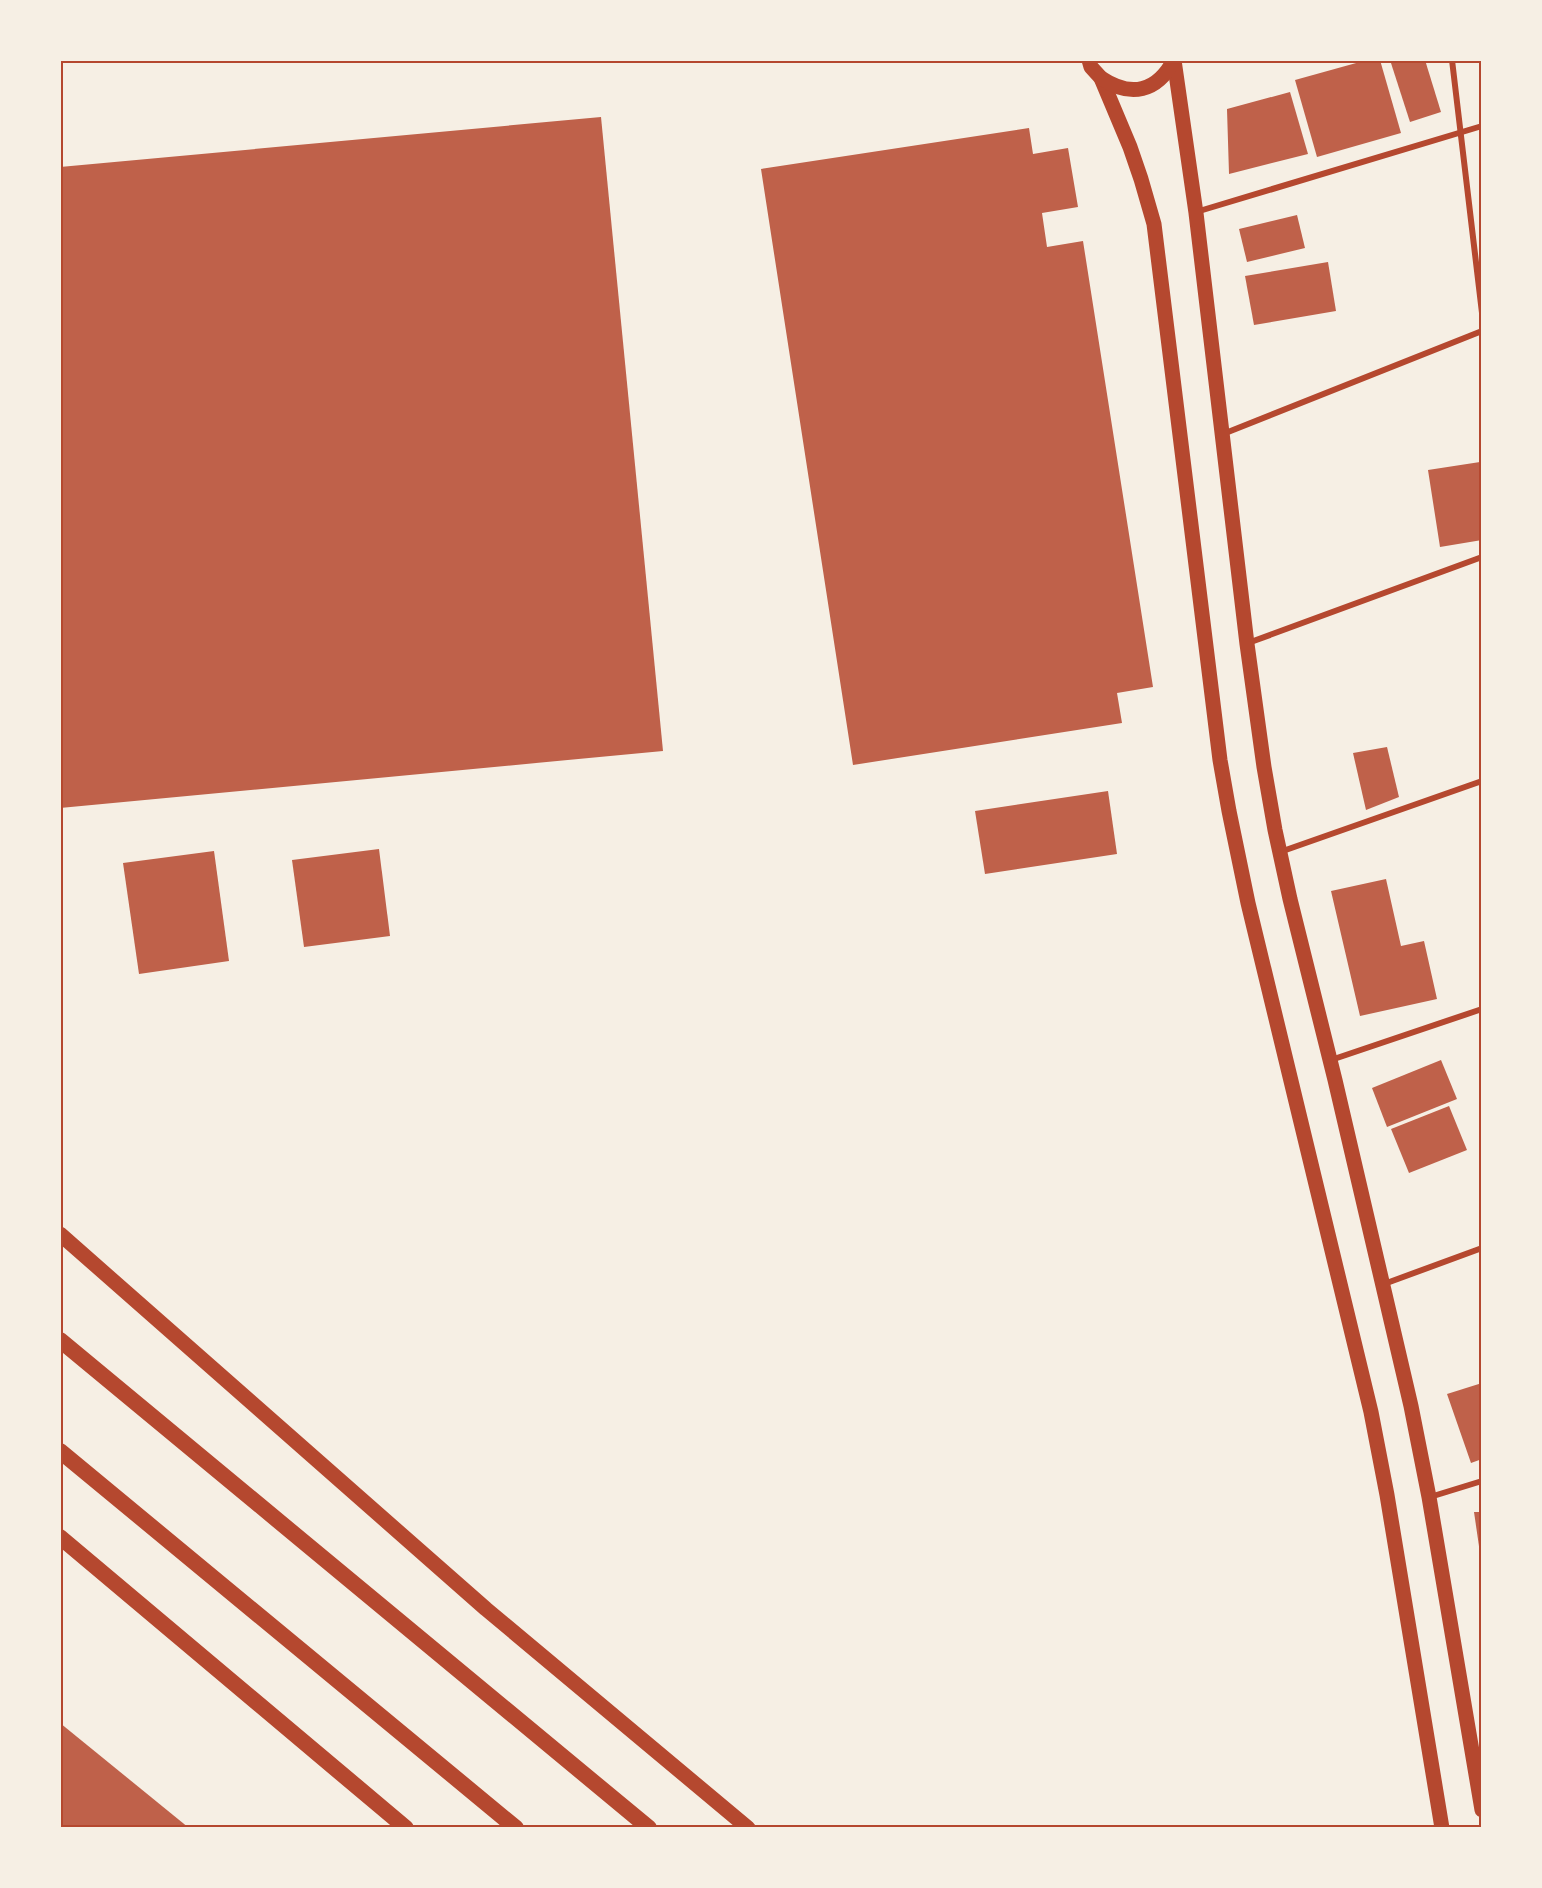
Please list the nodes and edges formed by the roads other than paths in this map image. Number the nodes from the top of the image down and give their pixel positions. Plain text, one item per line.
1 (1089, 60) edge
2 (1174, 60) edge
3 (1452, 60) edge
4 (1101, 78) junction
5 (1482, 126) edge
6 (1461, 133) junction
7 (1196, 213) junction
8 (1482, 314) edge
9 (1482, 331) edge
10 (1223, 434) junction
11 (1482, 557) edge
12 (1247, 644) junction
13 (1482, 781) edge
14 (1280, 852) junction
15 (1482, 1009) edge
16 (1330, 1060) junction
17 (60, 1234) edge
18 (1482, 1248) edge
19 (1383, 1284) junction
20 (60, 1340) edge
21 (60, 1450) edge
22 (1482, 1481) edge
23 (1429, 1497) junction
24 (60, 1537) edge
25 (1477, 1755) edge
26 (1482, 1810) edge
27 (405, 1828) edge
28 (516, 1828) edge
29 (649, 1828) edge
30 (747, 1828) edge
31 (1442, 1828) edge

1 - 4 main road
2 - 4 main road
2 - 7 main road
3 - 6 street
4 - 31 main road
5 - 6 street
6 - 7 street
6 - 8 street
7 - 10 main road
9 - 10 street
10 - 12 main road
11 - 12 street
12 - 14 main road
13 - 14 street
14 - 16 main road
15 - 16 street
16 - 19 main road
17 - 30 main road
18 - 19 street
19 - 23 main road
20 - 29 highway
21 - 28 highway
22 - 23 street
23 - 25 main road
24 - 27 highway
25 - 26 main road

